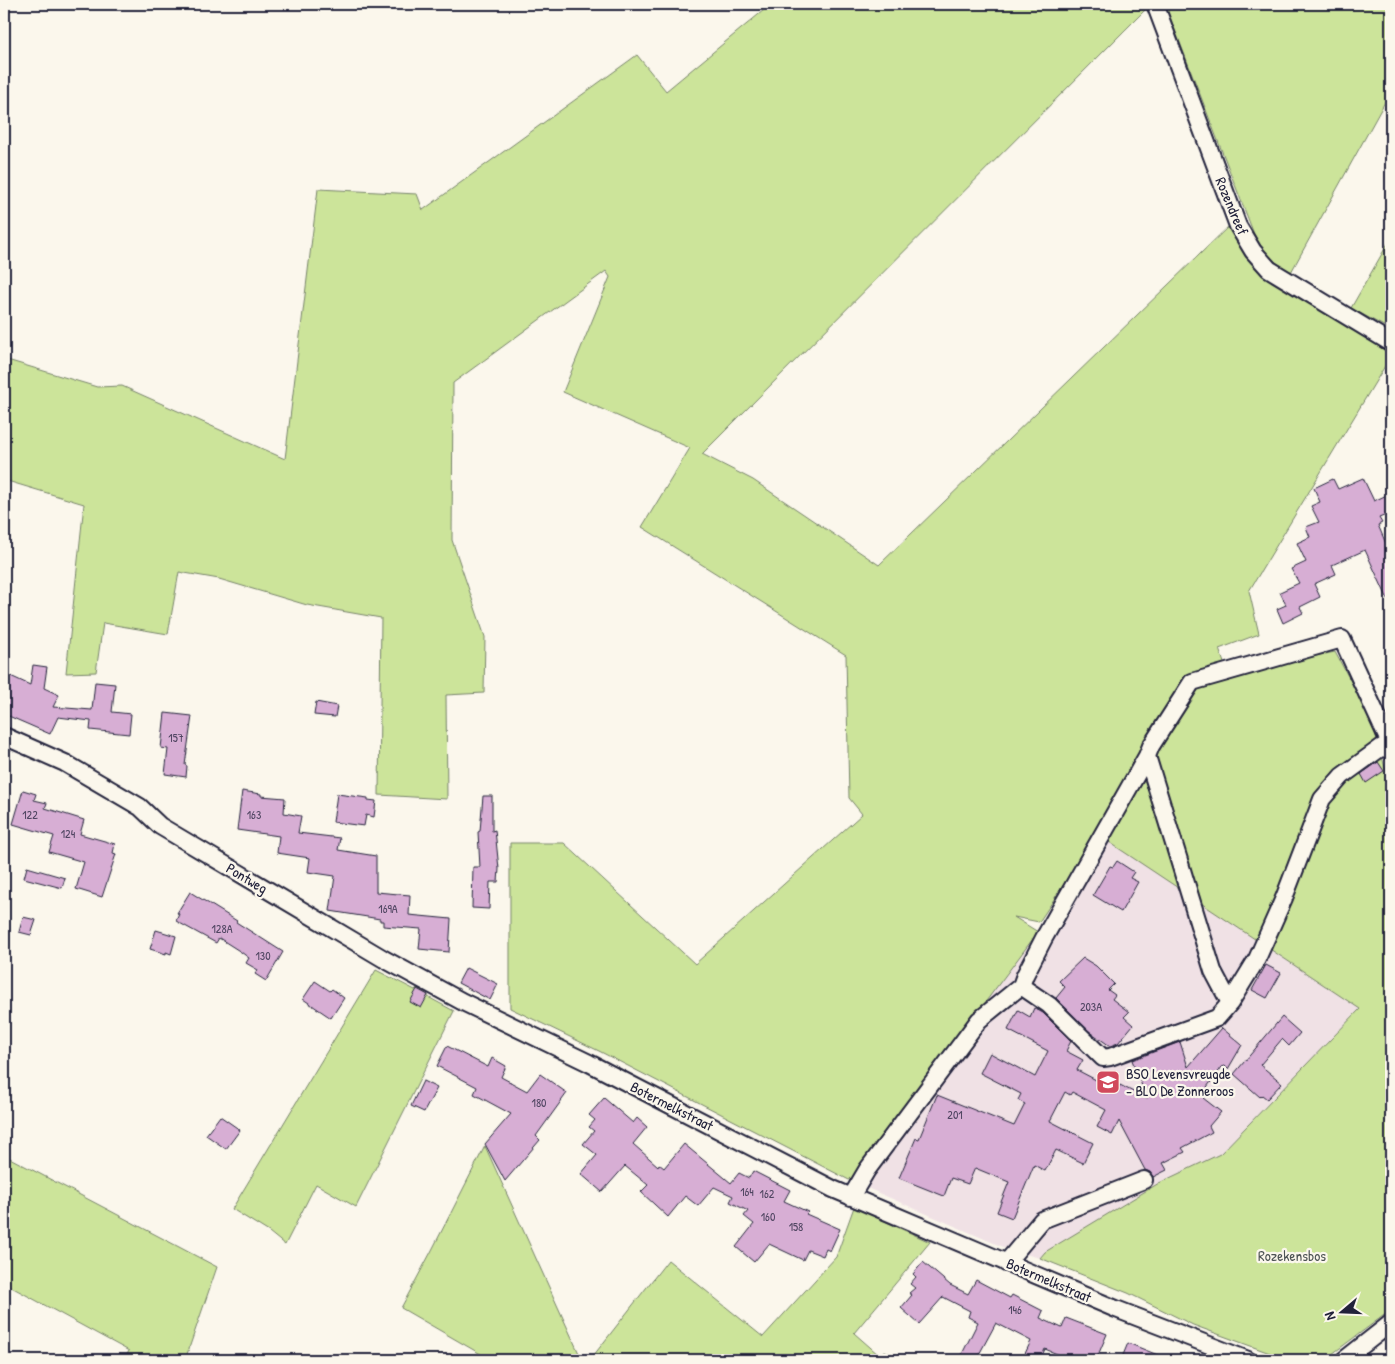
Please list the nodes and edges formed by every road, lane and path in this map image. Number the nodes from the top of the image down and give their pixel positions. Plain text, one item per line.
1 (1155, 4) edge
2 (1391, 343) edge
3 (4, 736) edge
4 (1391, 746) edge
5 (1391, 751) edge
6 (1147, 756) junction
7 (1021, 986) junction
8 (1230, 1003) junction
9 (493, 1016) joint
10 (1144, 1180) dead end
11 (851, 1197) junction
12 (1006, 1262) junction
13 (1391, 1323) edge
14 (1248, 1360) edge
15 (1344, 1360) edge

1 - 2 street, Rozendreef
3 - 9 street, Pontweg
4 - 6 street
5 - 8 street
6 - 7 street
6 - 8 street
7 - 8 street
7 - 11 street
9 - 11 street, Botermelkstraat
10 - 12 street
11 - 12 street, Botermelkstraat
12 - 14 street, Botermelkstraat
13 - 15 street

